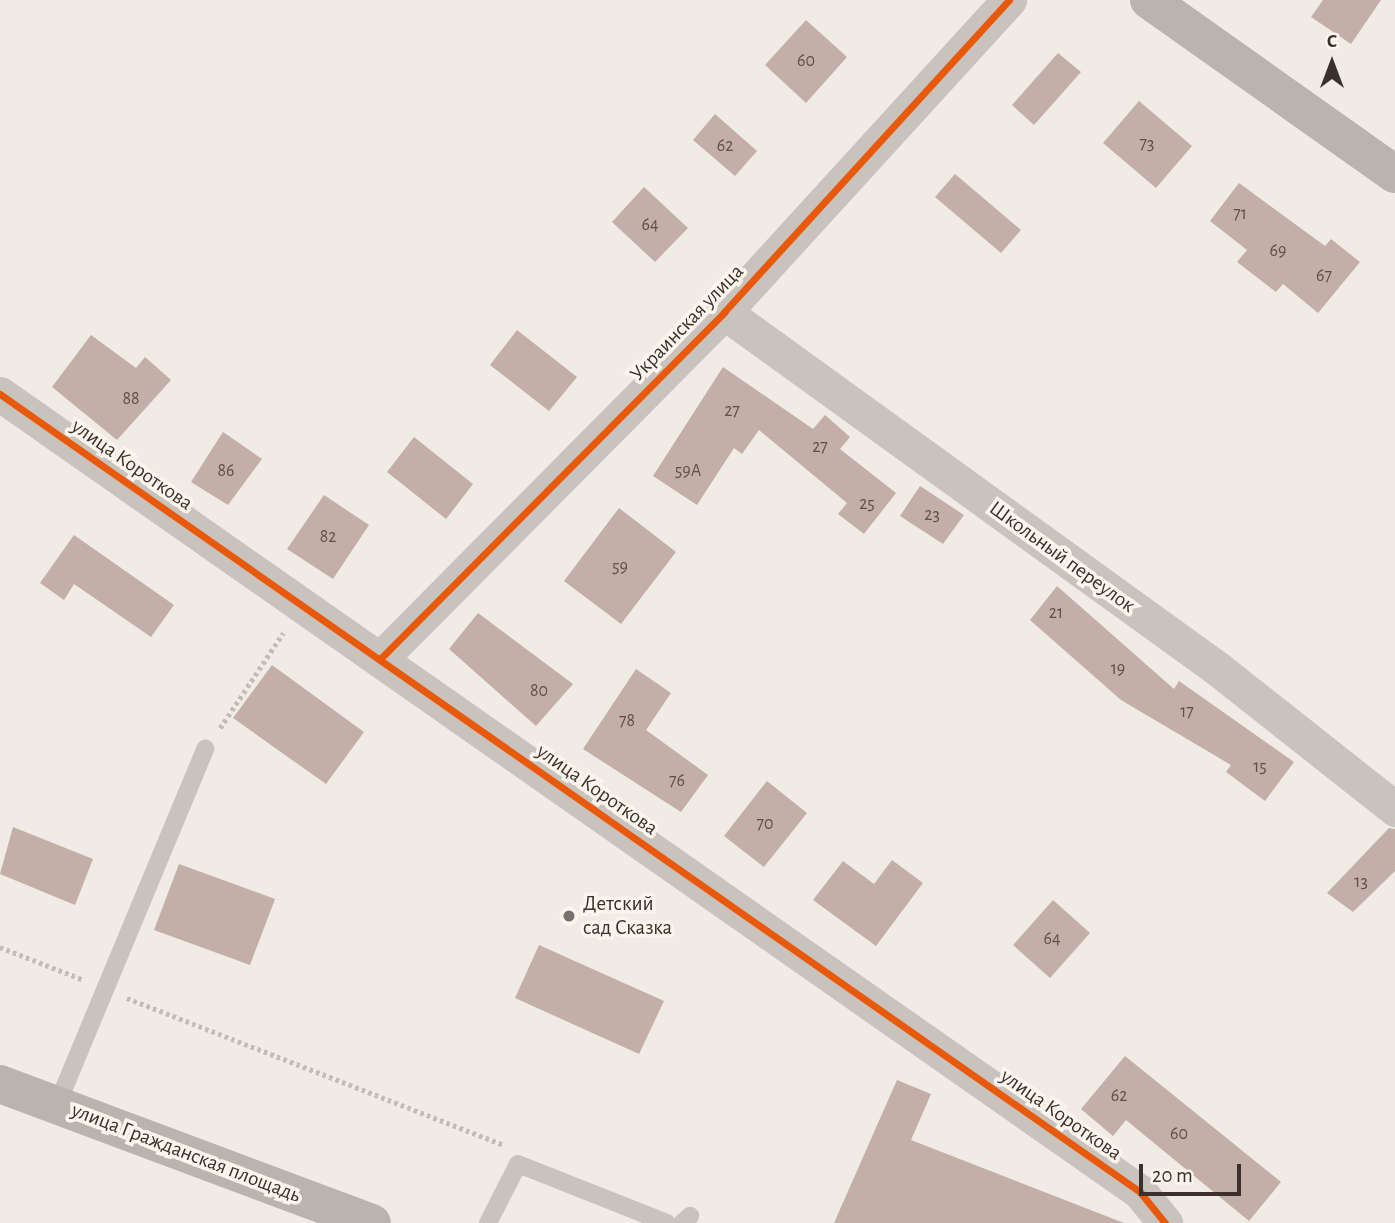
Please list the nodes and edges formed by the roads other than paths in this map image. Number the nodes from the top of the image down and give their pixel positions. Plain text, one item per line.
1 (1009, 0) edge
2 (1149, 0) edge
3 (1395, 174) edge
4 (724, 312) junction
5 (0, 394) edge
6 (380, 659) junction
7 (205, 749) road end
8 (1395, 809) edge
9 (0, 1084) edge
10 (57, 1105) junction
11 (372, 1223) edge
12 (488, 1223) edge
13 (667, 1223) edge
14 (1166, 1223) edge

1 - 4 street, Украинская улица
2 - 3 street
4 - 6 street, Украинская улица
4 - 8 street, Школьный переулок
5 - 6 street, улица Короткова
6 - 14 street, улица Короткова
7 - 10 lane
9 - 10 street, улица Гражданская площадь
10 - 11 street, улица Гражданская площадь
12 - 13 lane

